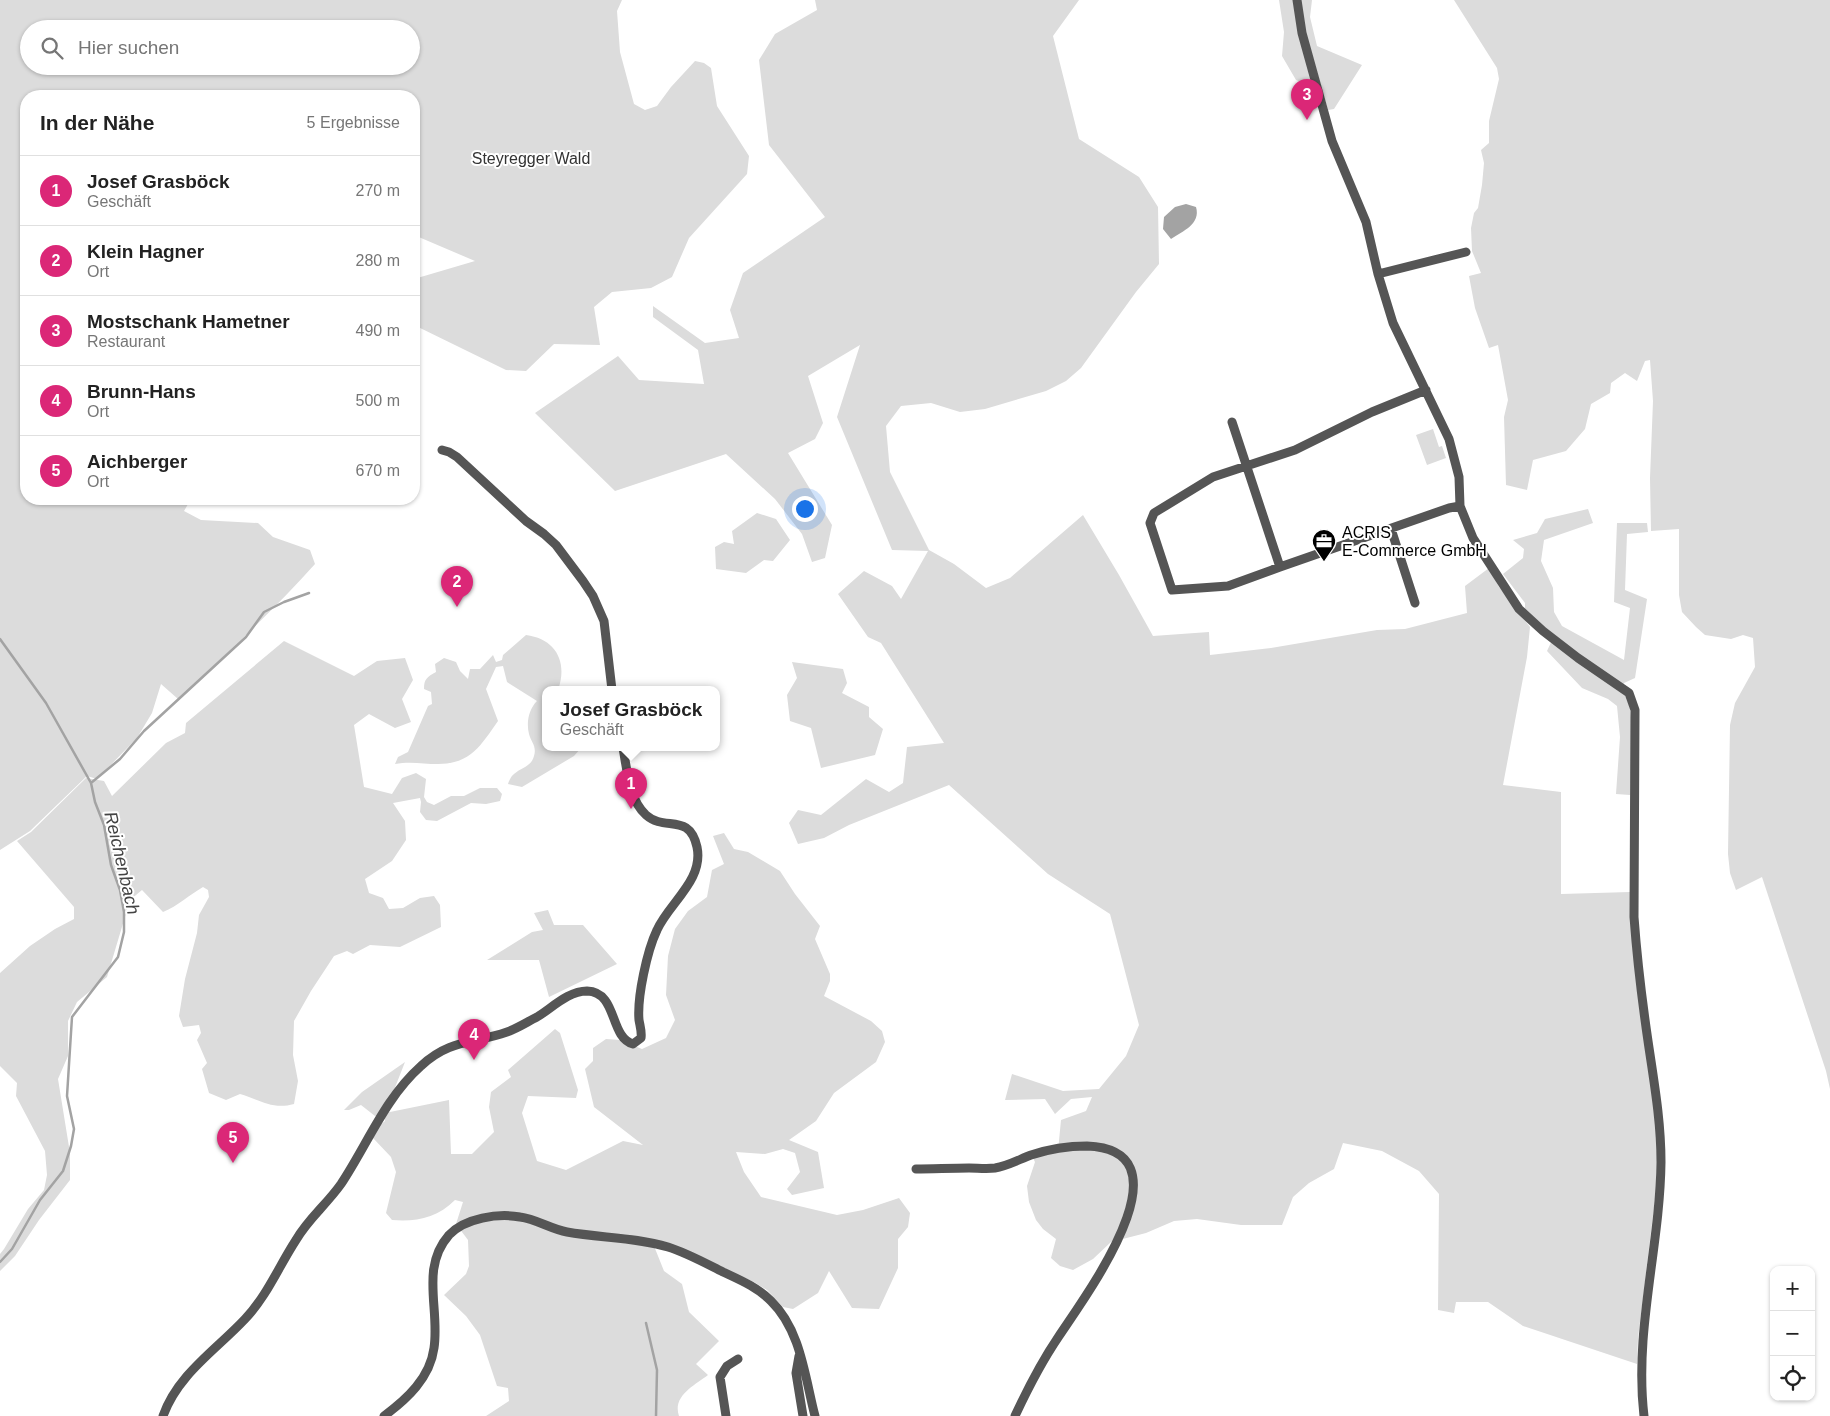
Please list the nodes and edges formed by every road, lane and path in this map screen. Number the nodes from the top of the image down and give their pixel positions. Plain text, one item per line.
1 (1297, 0) edge
2 (1466, 252) dead end
3 (1378, 274) junction
4 (1426, 390) junction
5 (1232, 422) dead end
6 (442, 450) dead end
7 (1246, 466) junction
8 (1460, 506) junction
9 (1390, 529) junction
10 (1280, 567) junction
11 (1415, 603) dead end
12 (612, 686) edge
13 (624, 751) edge
14 (916, 1169) dead end
15 (799, 1353) junction
16 (738, 1359) dead end
17 (164, 1416) edge
18 (384, 1416) edge
19 (726, 1416) edge
20 (803, 1416) edge
21 (815, 1416) edge
22 (1015, 1416) edge
23 (1644, 1416) edge

1 - 3 street
2 - 3 street
3 - 4 street
4 - 7 street
4 - 8 street
5 - 7 street
6 - 12 street
7 - 10 street
7 - 10 street
8 - 9 street
8 - 23 street
9 - 10 street
9 - 11 street
13 - 17 street
14 - 22 street
15 - 18 street
15 - 20 street
15 - 21 street
16 - 19 street

